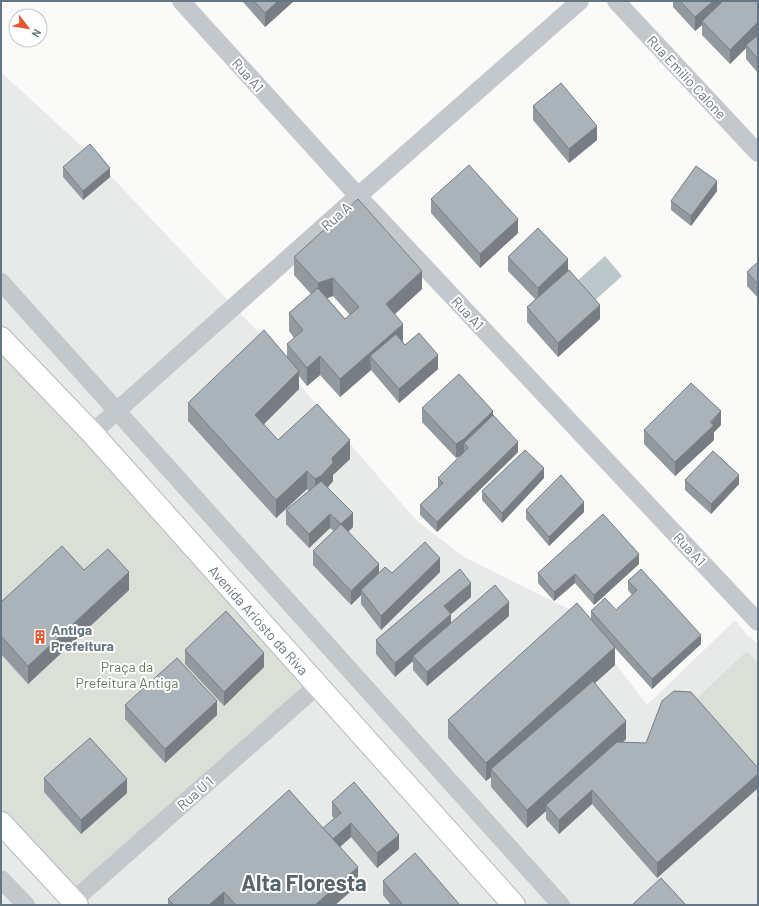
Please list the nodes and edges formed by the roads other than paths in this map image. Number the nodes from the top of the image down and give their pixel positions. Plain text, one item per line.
1 (181, 1) edge
2 (580, 1) edge
3 (616, 1) edge
4 (758, 153) edge
5 (358, 196) junction
6 (1, 282) edge
7 (1, 338) edge
8 (117, 411) junction
9 (92, 433) junction
10 (758, 622) edge
11 (318, 686) junction
12 (1, 823) edge
13 (1, 878) edge
14 (75, 903) edge
15 (26, 905) edge
16 (514, 905) edge
17 (561, 905) edge

1 - 5 street, Rua A1
2 - 5 street, Rua A
3 - 4 street, Rua Emilio Calone
5 - 8 street, Rua A
5 - 10 street, Rua A1
6 - 8 street
7 - 9 street, Avenida Ariosto da Riva
8 - 9 street, Rua A
8 - 17 street
9 - 11 street, Avenida Ariosto da Riva
11 - 14 street, Rua U 1
11 - 16 street, Avenida Ariosto da Riva
12 - 14 street
13 - 15 street

